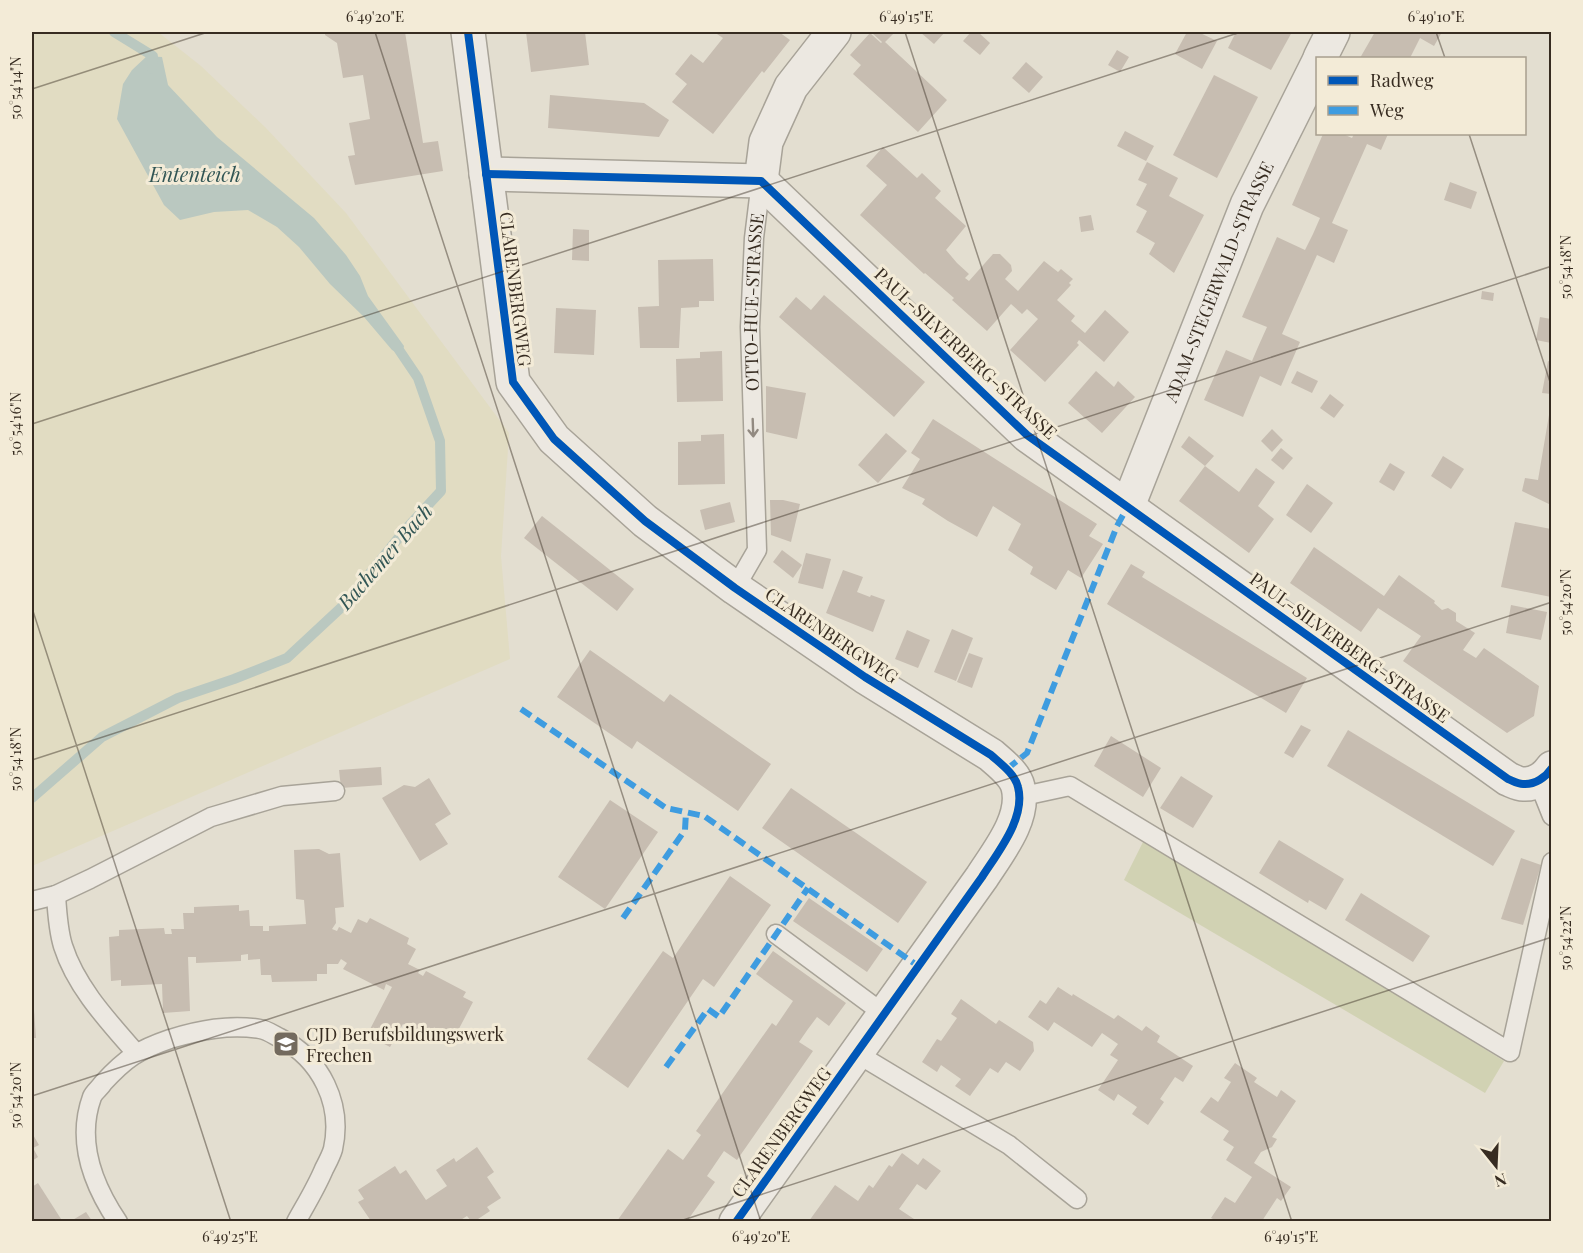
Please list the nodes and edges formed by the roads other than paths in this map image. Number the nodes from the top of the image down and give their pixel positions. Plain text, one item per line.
1 (468, 32) edge
2 (834, 32) edge
3 (1333, 32) edge
4 (1320, 57) edge
5 (1316, 65) edge
6 (486, 174) junction
7 (761, 181) junction
8 (1128, 506) junction
9 (735, 588) junction
10 (1545, 775) edge
11 (335, 791) dead end
12 (1019, 797) junction
13 (1551, 816) edge
14 (1551, 862) edge
15 (56, 895) junction
16 (32, 901) edge
17 (776, 934) dead end
18 (884, 1014) junction
19 (136, 1053) junction
20 (856, 1053) junction
21 (1077, 1199) dead end
22 (118, 1221) edge
23 (296, 1221) edge
24 (736, 1221) edge

1 - 6 street, CLARENBERGWEG
2 - 7 street, OTTO-HUE-STRASSE
3 - 4 street
5 - 8 street, ADAM-STEGERWALD-STRASSE
6 - 7 street
6 - 9 street, CLARENBERGWEG
7 - 8 street, PAUL-SILVERBERG-STRASSE
7 -> 9 lane, OTTO-HUE-STRASSE
8 - 10 street, PAUL-SILVERBERG-STRASSE
9 - 12 street, CLARENBERGWEG
10 - 13 lane
11 - 15 lane
12 - 14 lane
12 - 18 street, CLARENBERGWEG
15 - 16 lane
15 - 19 lane
17 - 18 lane
18 - 20 street, CLARENBERGWEG
19 - 22 lane
19 - 23 lane
20 - 21 lane
20 - 24 street, CLARENBERGWEG

